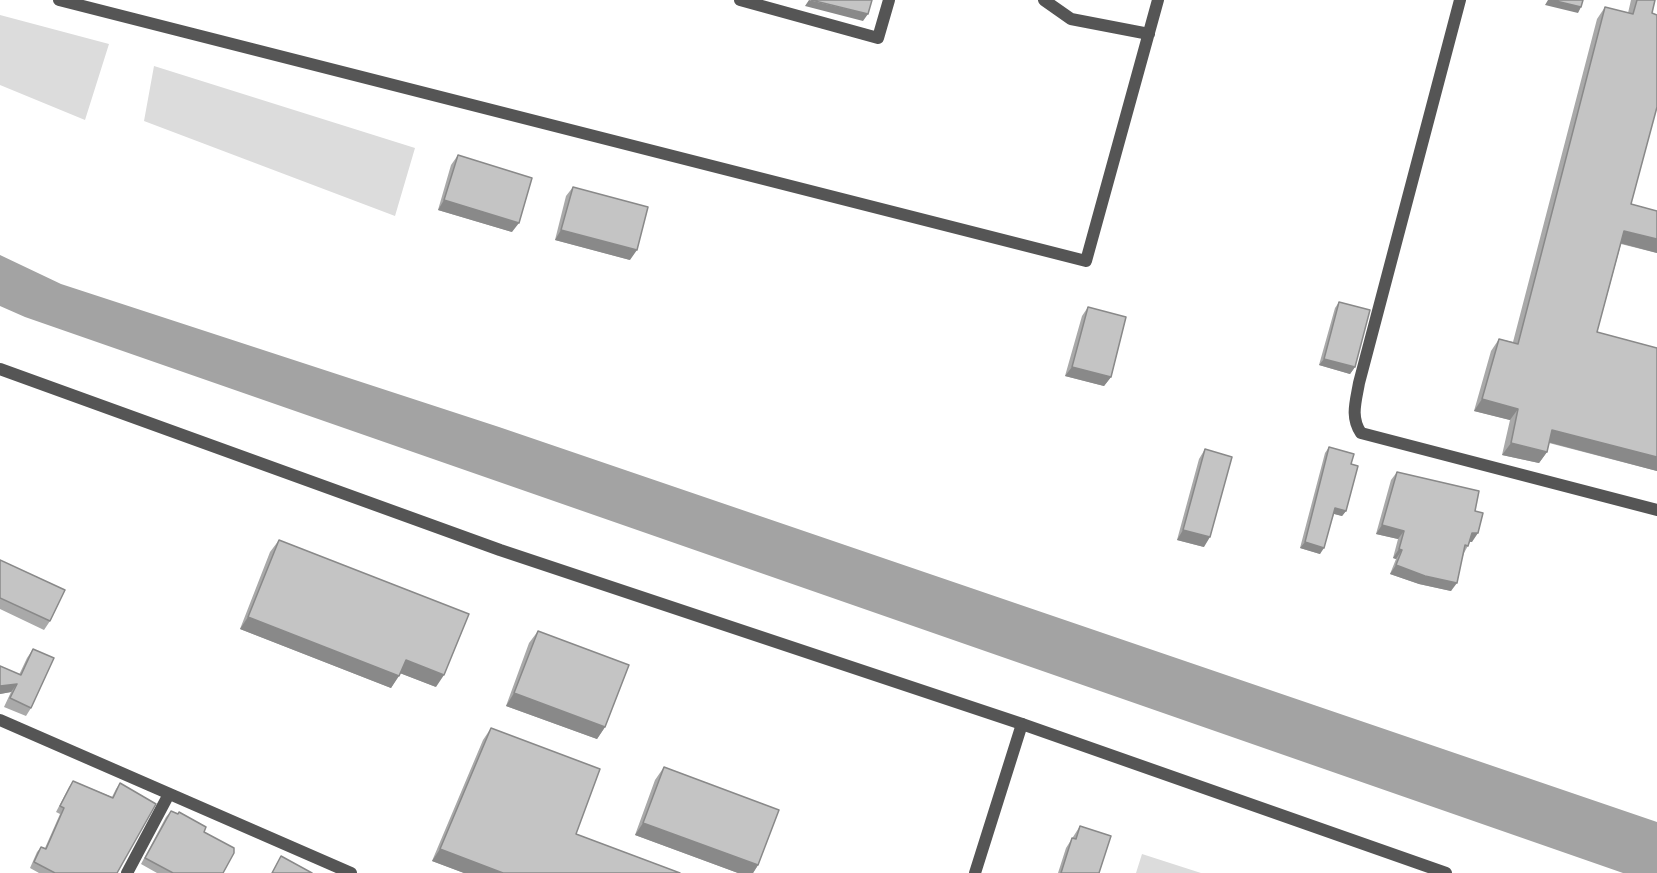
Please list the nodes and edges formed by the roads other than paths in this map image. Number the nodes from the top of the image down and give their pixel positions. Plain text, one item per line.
1 (59, 0) edge
2 (740, 0) edge
3 (889, 0) edge
4 (1044, 0) edge
5 (1158, 0) edge
6 (1460, 0) edge
7 (1149, 34) junction
8 (0, 369) edge
9 (1657, 510) edge
10 (0, 720) edge
11 (1022, 723) junction
12 (169, 794) junction
13 (127, 873) edge
14 (351, 873) edge
15 (975, 873) edge
16 (1446, 873) edge

1 - 7 street
2 - 3 street
4 - 7 street
5 - 7 street
6 - 9 street
8 - 11 street
10 - 12 street
11 - 15 street
11 - 16 street
12 - 13 street
12 - 14 street

